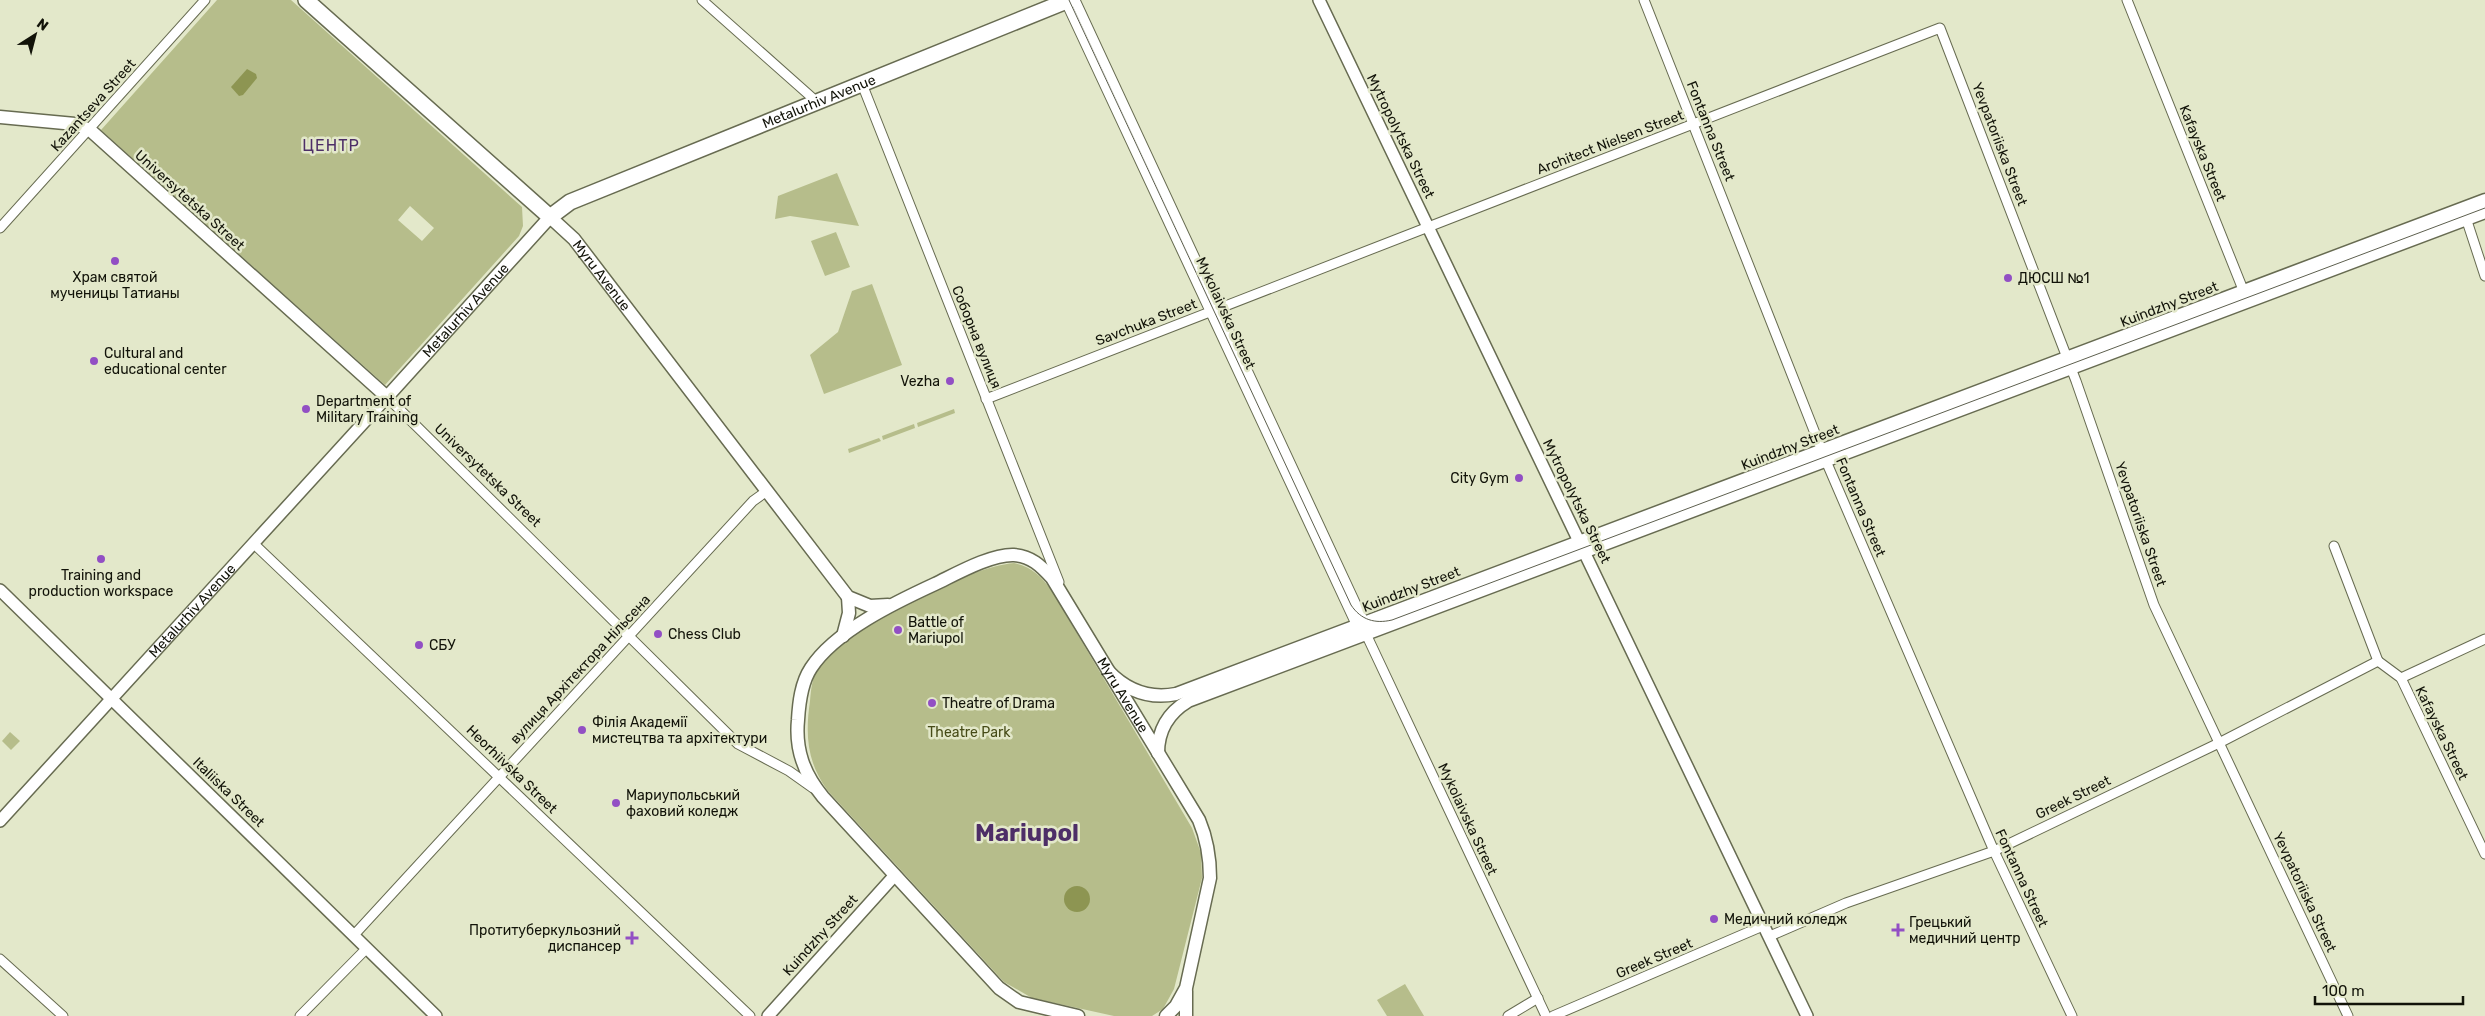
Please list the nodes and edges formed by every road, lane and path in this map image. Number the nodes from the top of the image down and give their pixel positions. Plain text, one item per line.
1 (206, 0) edge
2 (306, 0) edge
3 (702, 0) edge
4 (1069, 0) edge
5 (1319, 0) edge
6 (1644, 0) edge
7 (2127, 0) edge
8 (1940, 28) joint
9 (862, 84) junction
10 (817, 102) junction
11 (0, 117) edge
12 (1693, 124) junction
13 (90, 130) junction
14 (2485, 200) edge
15 (2485, 212) edge
16 (2464, 214) junction
17 (550, 217) junction
18 (1428, 227) junction
19 (0, 228) edge
20 (2485, 276) edge
21 (2246, 297) junction
22 (1215, 310) junction
23 (2070, 363) junction
24 (387, 396) junction
25 (986, 399) junction
26 (1824, 456) junction
27 (767, 491) junction
28 (253, 543) junction
29 (2334, 546) dead end
30 (1582, 547) junction
31 (0, 590) edge
32 (848, 597) junction
33 (1066, 600) junction
34 (888, 605) junction
35 (1363, 628) junction
36 (630, 635) junction
37 (842, 638) junction
38 (2485, 639) edge
39 (2378, 661) junction
40 (1108, 671) junction
41 (2401, 678) junction
42 (112, 699) junction
43 (2219, 743) junction
44 (1158, 753) junction
45 (500, 776) junction
46 (823, 797) junction
47 (0, 821) edge
48 (1994, 851) junction
49 (2485, 854) edge
50 (895, 875) junction
51 (1767, 931) junction
52 (354, 935) junction
53 (367, 948) junction
54 (0, 959) edge
55 (1186, 988) junction
56 (1538, 998) junction
57 (63, 1016) edge
58 (300, 1016) edge
59 (436, 1016) edge
60 (750, 1016) edge
61 (768, 1016) edge
62 (1078, 1016) edge
63 (1166, 1016) edge
64 (1186, 1016) edge
65 (1508, 1016) edge
66 (1546, 1016) edge
67 (1553, 1016) edge
68 (1807, 1016) edge
69 (2072, 1016) edge
70 (2348, 1016) edge

1 - 13 street, Kazantseva Street
2 - 17 highway, Myru Avenue
3 - 10 street
4 - 9 highway, Metalurhiv Avenue
4 - 22 street, Mykolaivska Street
5 - 18 street, Mytropolytska Street
6 - 12 street, Fontanna Street
7 - 21 street, Kafayska Street
8 - 12 street, Architect Nielsen Street
8 - 23 street, Yevpatoriiska Street
9 - 10 highway, Metalurhiv Avenue
9 - 25 street, Соборна вулиця
10 - 17 highway, Metalurhiv Avenue
11 - 13 main road
12 - 18 street, Architect Nielsen Street
12 - 26 street, Fontanna Street
13 - 19 street, Kazantseva Street
13 - 24 main road, Universytetska Street
14 - 16 main road, Kuindzhy Street
15 - 16 main road, Kuindzhy Street
16 - 20 street
16 - 21 main road, Kuindzhy Street
17 - 24 main road, Metalurhiv Avenue
17 - 27 main road, Myru Avenue
18 - 22 street, Savchuka Street
18 - 30 street, Mytropolytska Street
21 - 23 main road, Kuindzhy Street
22 - 25 street, Savchuka Street
22 - 35 street, Mykolaivska Street
23 - 26 main road, Kuindzhy Street
23 - 43 street, Yevpatoriiska Street
24 - 28 street, Metalurhiv Avenue
24 - 36 street, Universytetska Street
25 - 33 street, Соборна вулиця
26 - 30 main road, Kuindzhy Street
26 - 48 street, Fontanna Street
27 - 32 main road, Myru Avenue
27 - 36 street, вулиця Архітектора Нільсена
28 - 42 street, Metalurhiv Avenue
28 - 45 street, Heorhiivska Street
29 - 39 street
30 - 35 main road, Kuindzhy Street
30 - 51 street, Mytropolytska Street
31 - 42 street, Italiiska Street
32 - 34 main road, Myru Avenue
32 - 37 main road
33 - 34 main road, Myru Avenue
33 - 40 main road, Myru Avenue
34 - 37 main road, Myru Avenue
35 - 40 main road, Kuindzhy Street
35 - 44 main road, Kuindzhy Street
35 - 56 street, Mykolaivska Street
36 - 45 street, вулиця Архітектора Нільсена
36 - 46 street, Universytetska Street
37 - 46 main road, Myru Avenue
38 - 41 street
39 - 41 street
39 - 43 street, Greek Street
40 - 44 main road, Myru Avenue
41 - 49 street, Kafayska Street
42 - 47 street, Metalurhiv Avenue
42 - 52 street, Italiiska Street
43 - 48 street, Greek Street
43 - 70 street, Yevpatoriiska Street
44 - 55 main road, Myru Avenue
45 - 52 street, вулиця Архітектора Нільсена
45 - 60 street, Heorhiivska Street
46 - 50 main road, Myru Avenue
48 - 51 street, Greek Street
48 - 69 street, Fontanna Street
50 - 61 street, Kuindzhy Street
50 - 62 main road, Myru Avenue
51 - 67 street, Greek Street
51 - 68 street, Mytropolytska Street
52 - 53 street, Italiiska Street
53 - 58 street
53 - 59 street, Italiiska Street
54 - 57 street
55 - 63 main road, Myru Avenue
55 - 64 main road, Myru Avenue
56 - 65 street
56 - 66 street, Mykolaivska Street

